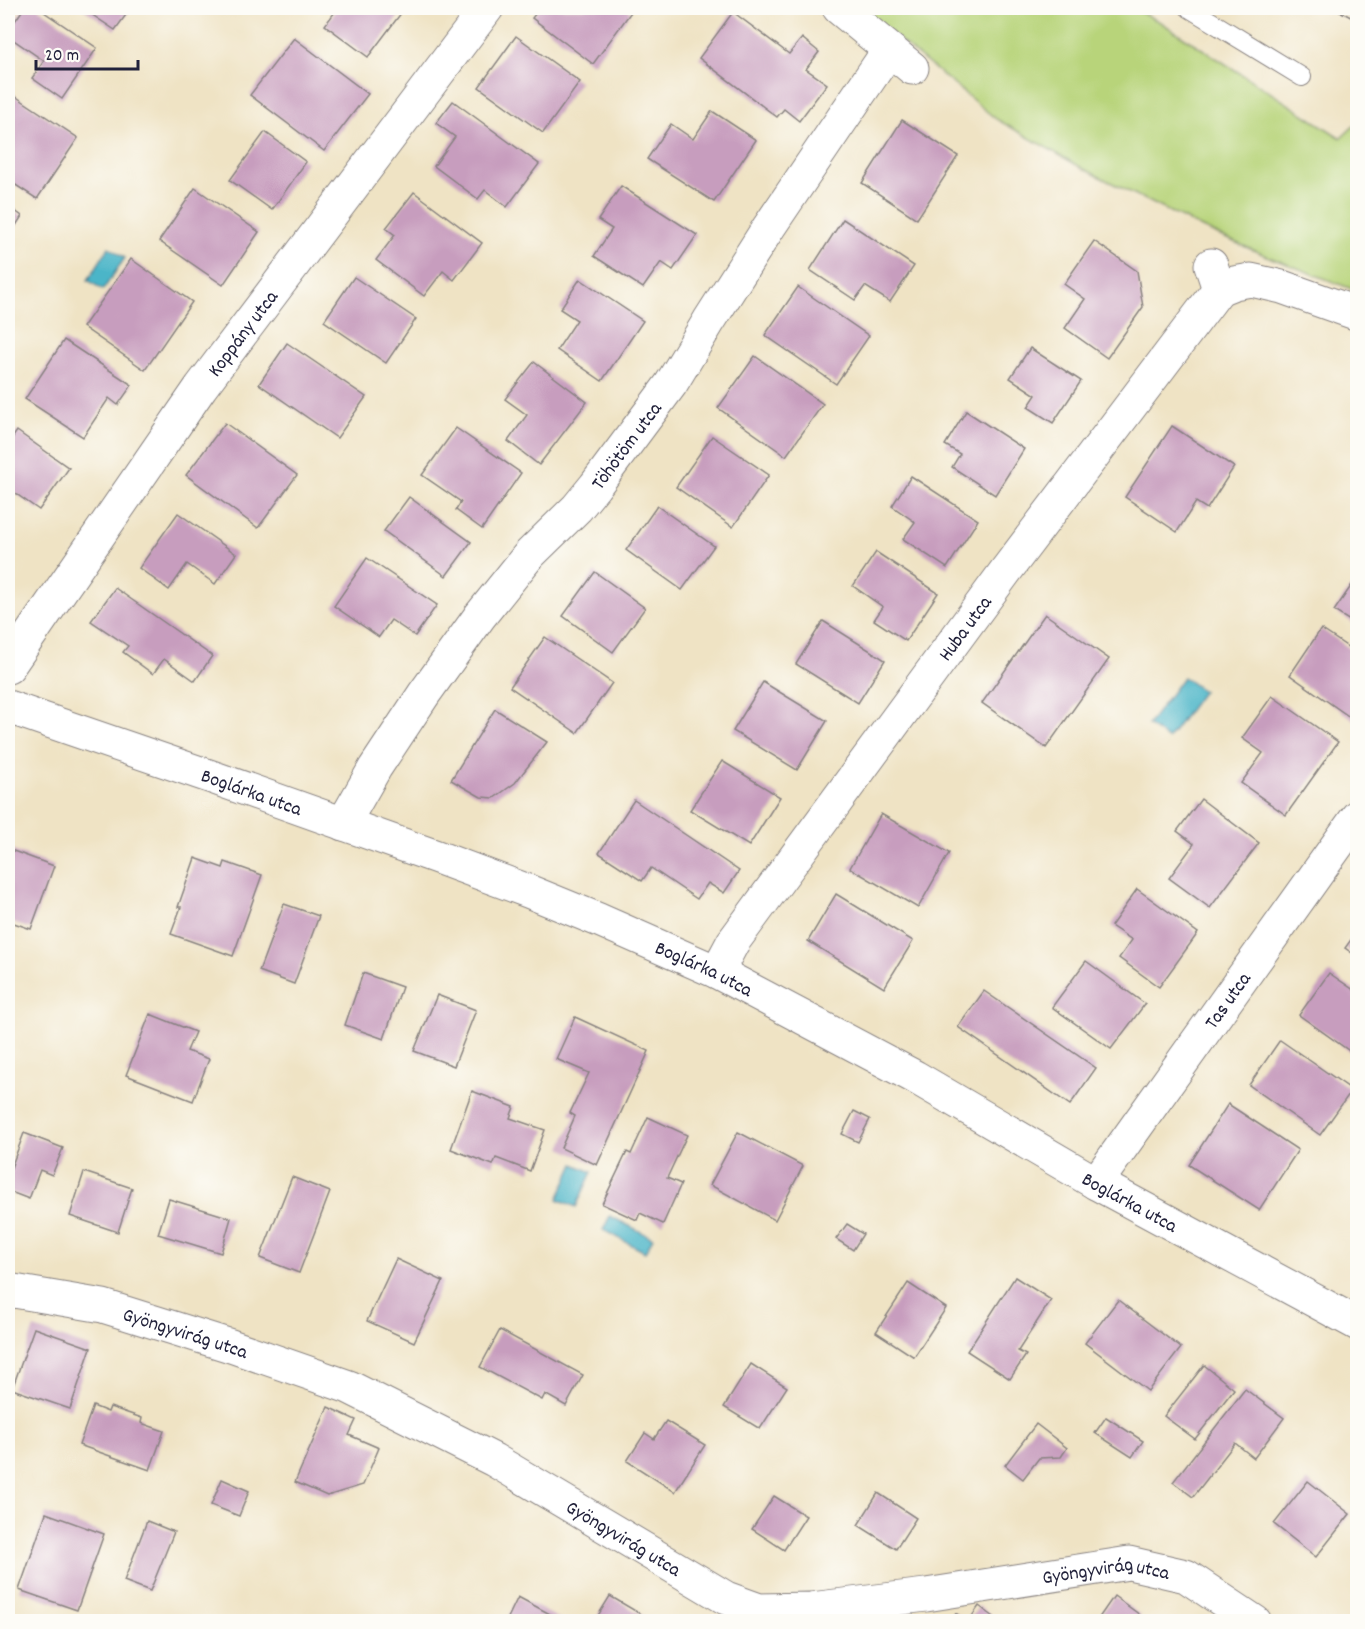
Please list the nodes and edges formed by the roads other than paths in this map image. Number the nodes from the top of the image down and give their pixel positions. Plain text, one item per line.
1 (487, 8) edge
2 (839, 8) edge
3 (1189, 8) edge
4 (1302, 77) dead end
5 (1358, 314) edge
6 (8, 667) edge
7 (8, 707) edge
8 (1358, 816) edge
9 (343, 824) junction
10 (717, 972) junction
11 (1095, 1183) junction
12 (8, 1290) edge
13 (1358, 1324) edge
14 (1255, 1622) edge

1 - 6 street, Koppány utca
2 - 9 street, Töhötöm utca
3 - 4 lane
5 - 10 street, Huba utca
7 - 9 street, Boglárka utca
8 - 11 street, Tas utca
9 - 10 street, Boglárka utca
10 - 11 street, Boglárka utca
11 - 13 street, Boglárka utca
12 - 14 street, Gyöngyvirág utca

